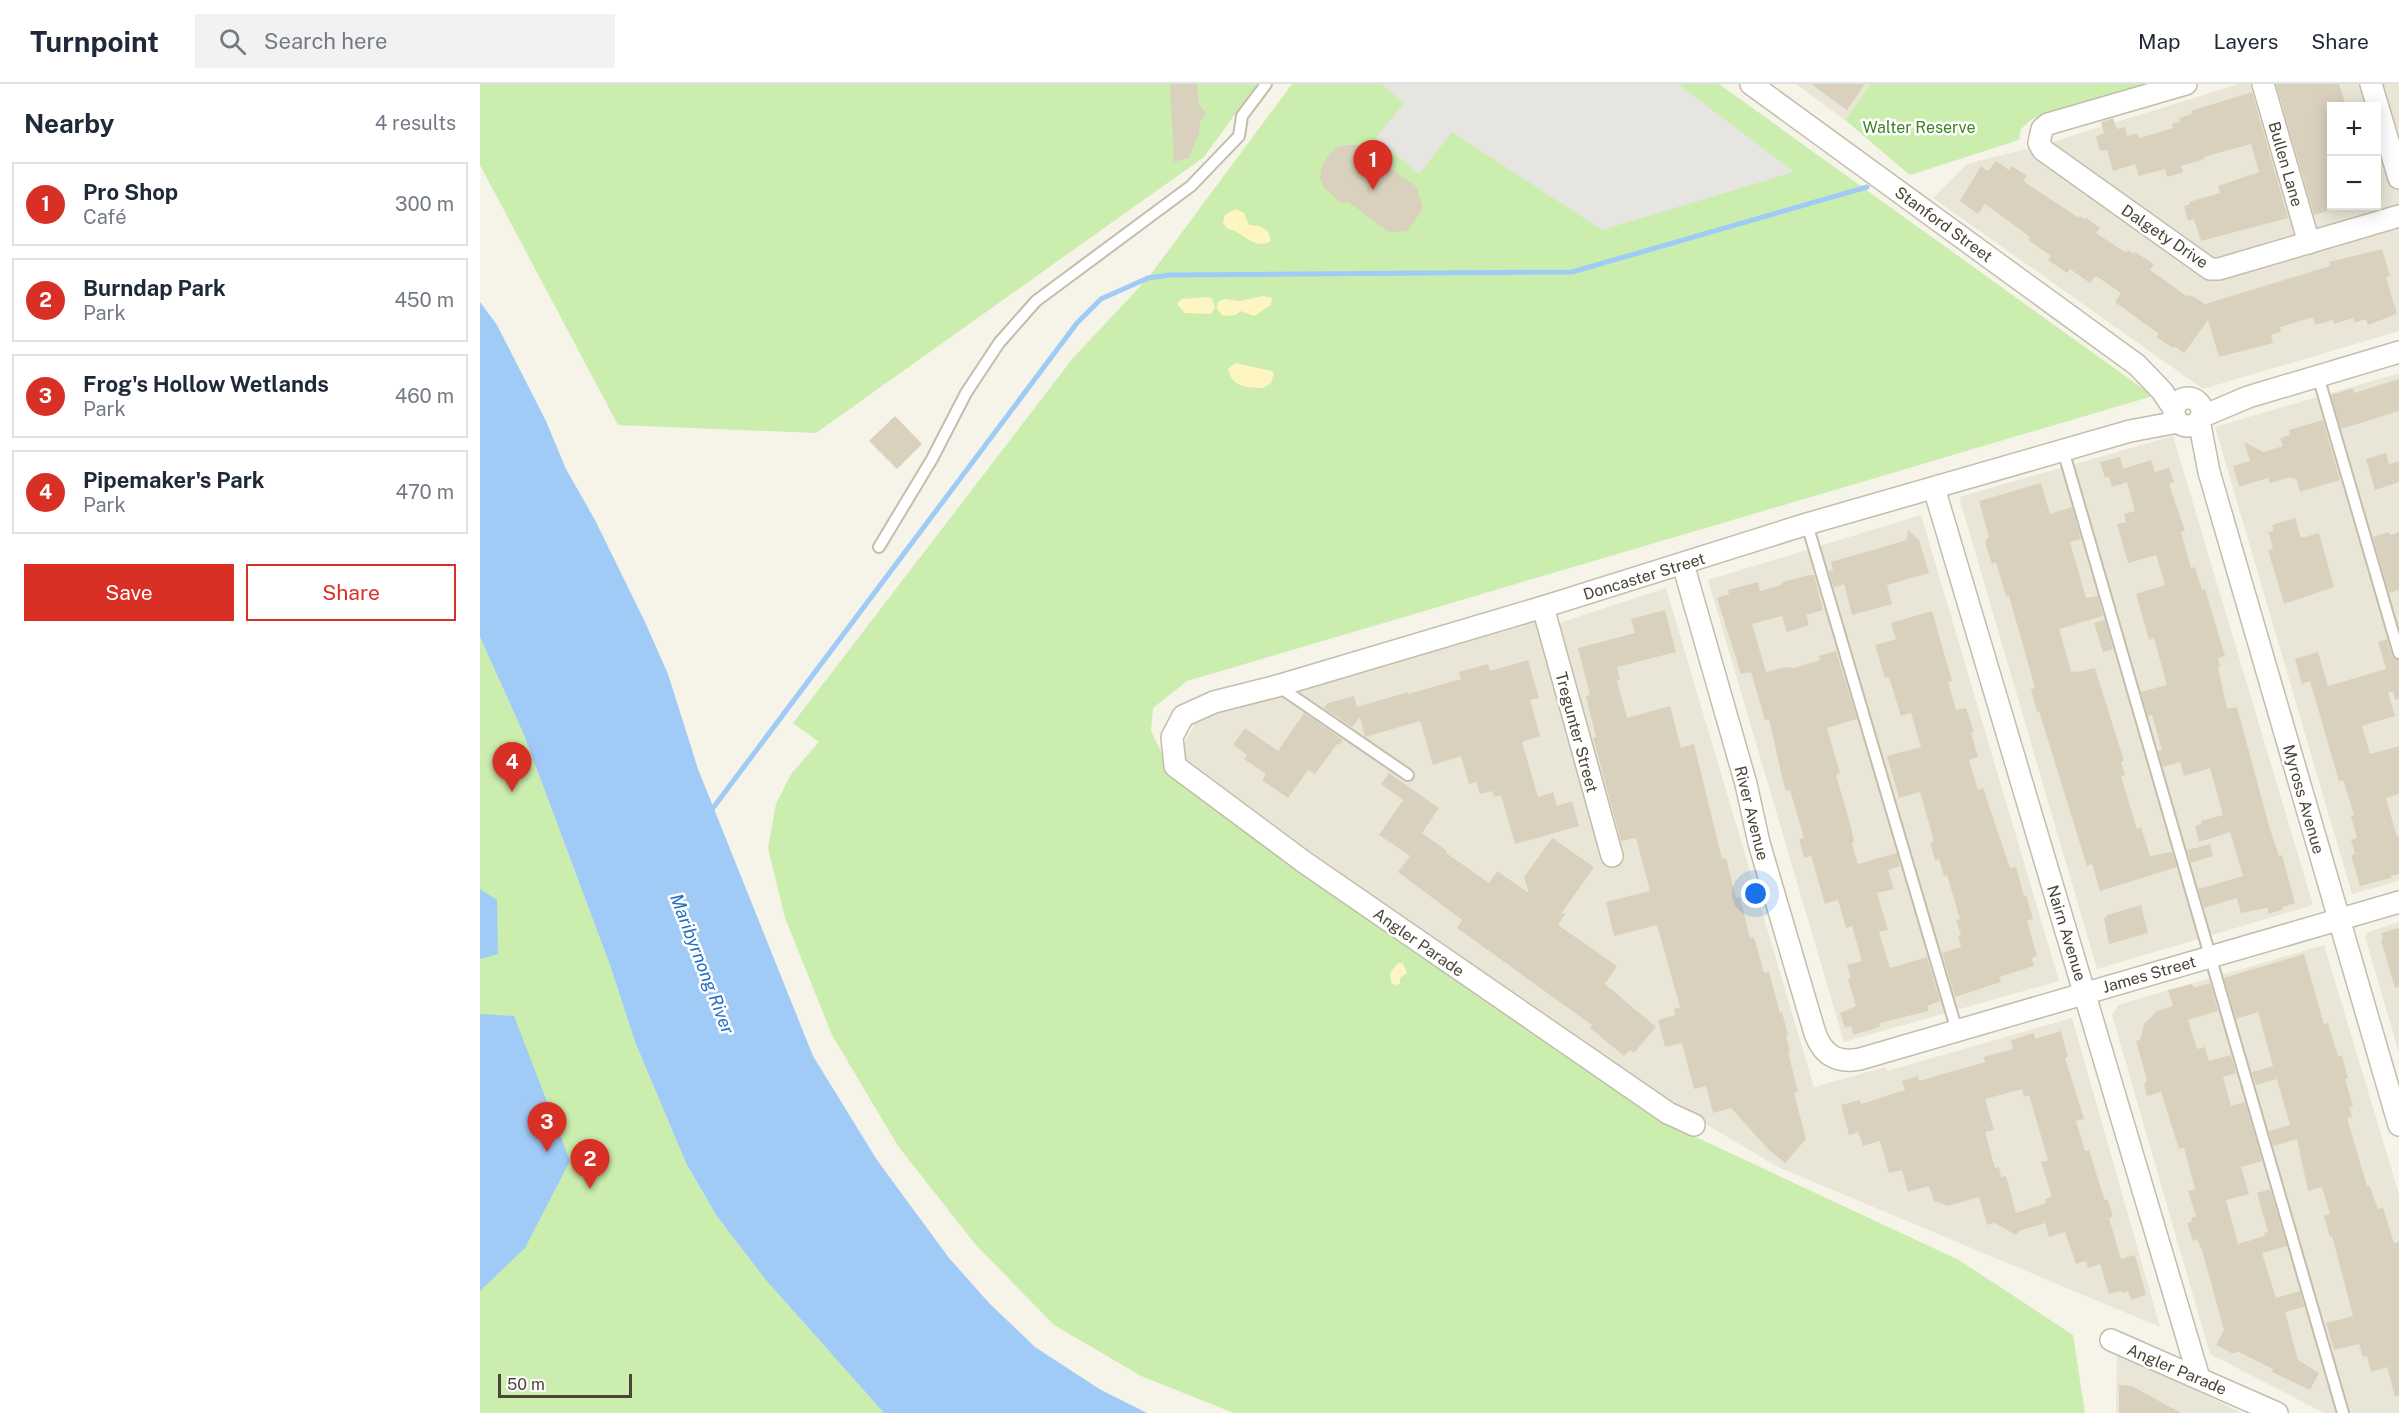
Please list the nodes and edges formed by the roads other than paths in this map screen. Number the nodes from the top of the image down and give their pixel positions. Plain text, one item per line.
1 (1266, 84) edge
2 (2186, 84) edge
3 (2263, 84) edge
4 (2371, 84) edge
5 (1761, 87) edge
6 (2399, 178) edge
7 (2399, 216) edge
8 (2309, 243) junction
9 (2399, 352) edge
10 (2318, 376) junction
11 (2188, 413) junction
12 (2063, 450) junction
13 (1934, 488) junction
14 (1807, 524) junction
15 (879, 547) dead end
16 (1683, 564) junction
17 (1543, 607) junction
18 (2399, 653) edge
19 (1277, 686) junction
20 (1172, 738) joint
21 (1407, 775) dead end
22 (1612, 856) dead end
23 (2399, 902) edge
24 (2339, 919) junction
25 (2211, 957) junction
26 (2085, 993) junction
27 (1957, 1031) junction
28 (1830, 1057) joint
29 (1694, 1125) dead end
30 (2399, 1125) edge
31 (2111, 1340) dead end
32 (2199, 1378) junction
33 (2277, 1413) edge
34 (2343, 1413) edge

1 - 15 lane
2 - 8 street, Dalgety Drive
3 - 8 street, Bullen Lane
4 - 6 street
5 - 11 street, Stanford Street
7 - 8 street, Dalgety Drive
9 - 10 street, Doncaster Street
10 - 11 street, Doncaster Street
10 - 18 lane
11 - 12 street, Doncaster Street
11 - 24 street, Myross Avenue
12 - 13 street, Doncaster Street
12 - 25 lane
13 - 14 street, Doncaster Street
13 - 26 street, Nairn Avenue
14 - 16 street, Doncaster Street
14 - 27 lane
16 - 17 street, Doncaster Street
16 - 28 street, River Avenue
17 - 19 street, Doncaster Street
17 - 22 street, Tregunter Street
19 - 20 street, Doncaster Street
19 - 21 lane
20 - 29 street, Angler Parade
23 - 24 street, James Street
24 - 25 street, James Street
24 - 30 street, Myross Avenue
25 - 26 street, James Street
25 - 34 lane
26 - 27 street, James Street
26 - 32 street, Nairn Avenue
27 - 28 street, James Street
31 - 32 street, Angler Parade
32 - 33 street, Angler Parade

